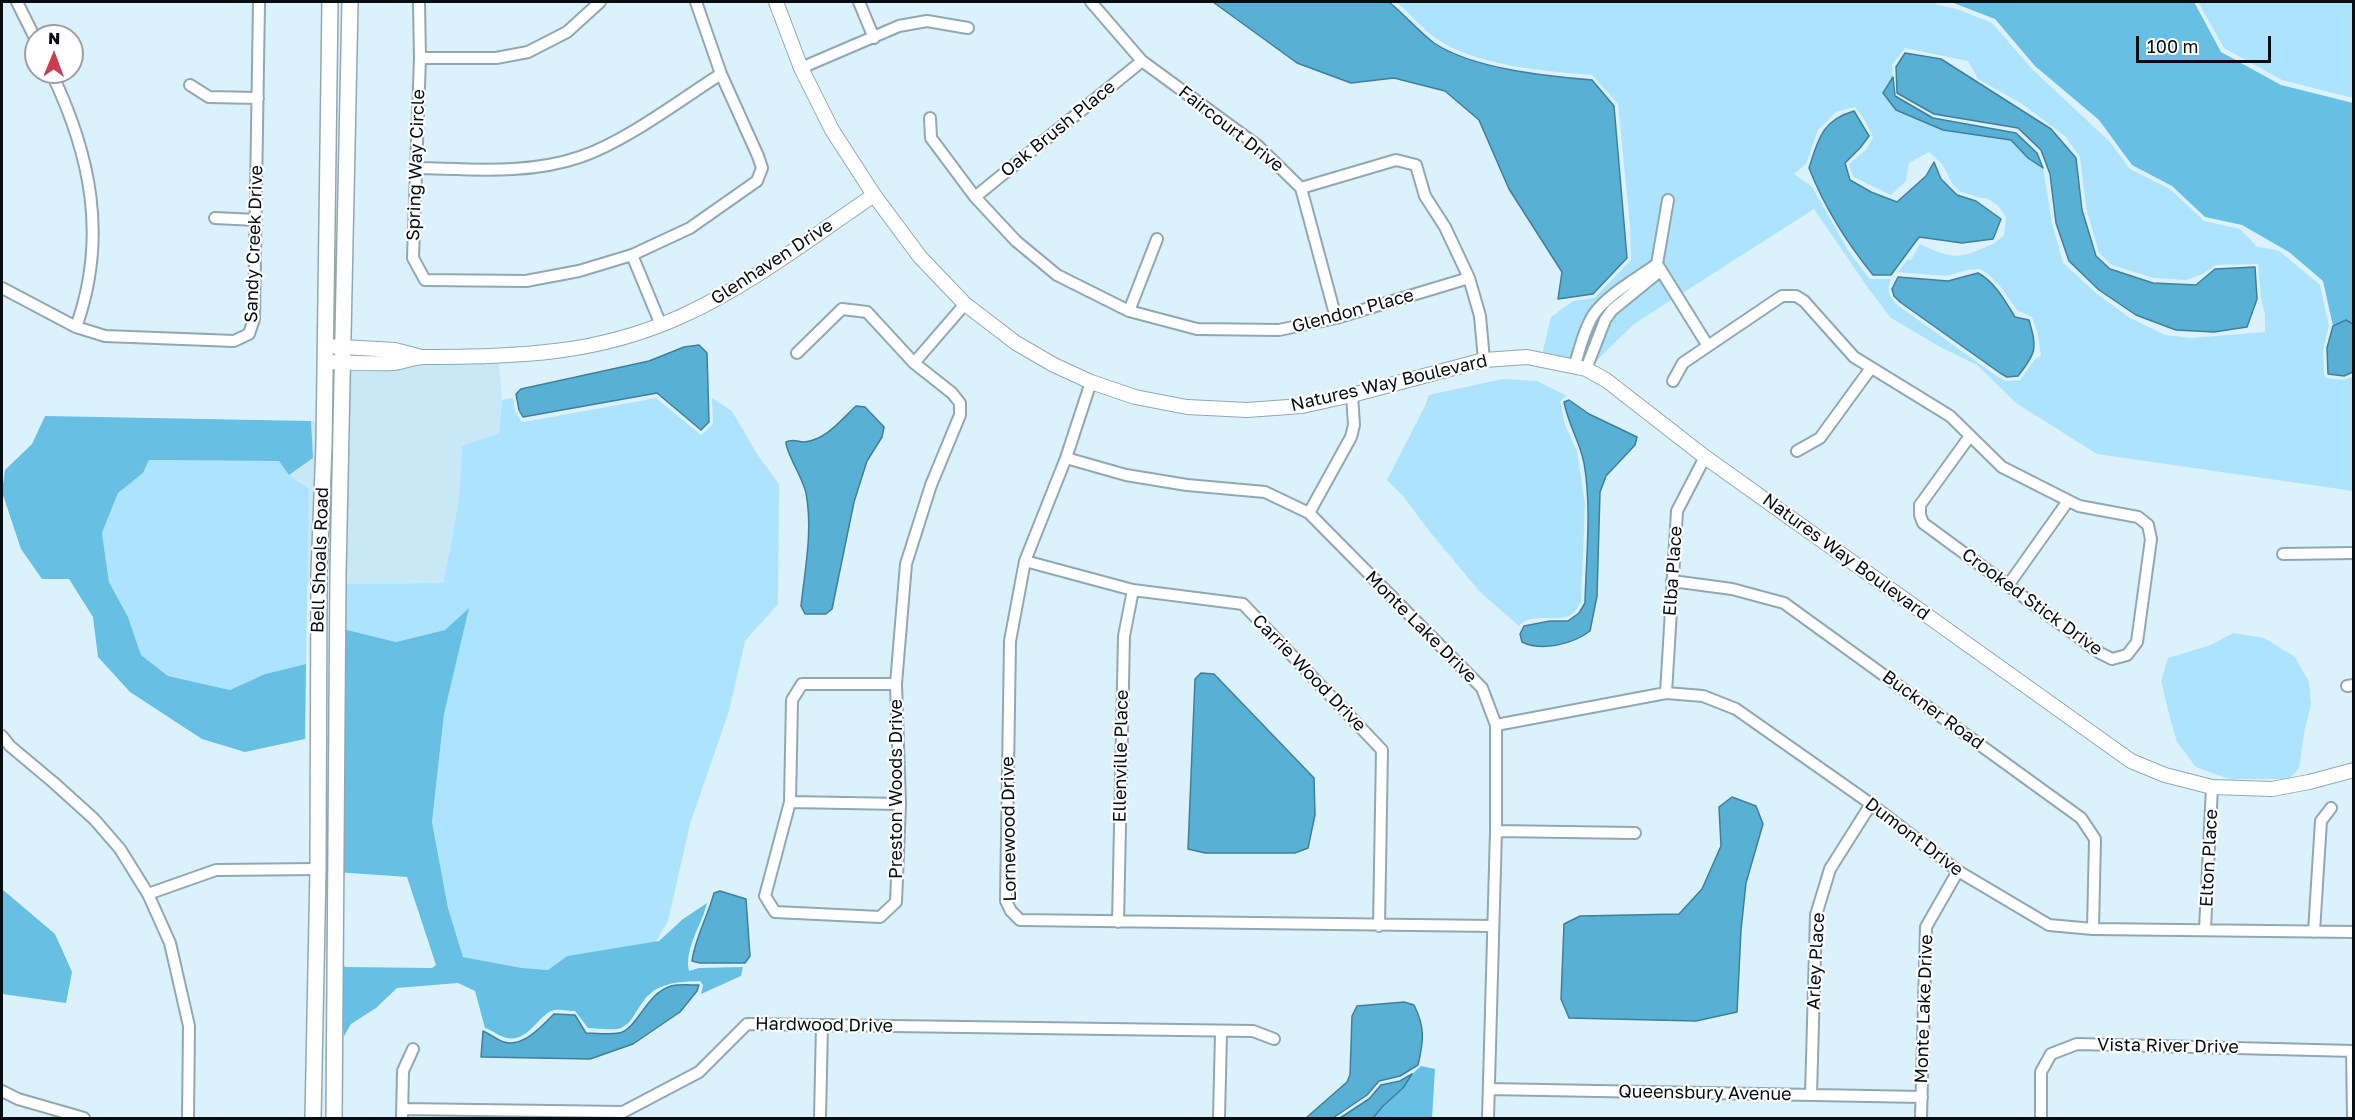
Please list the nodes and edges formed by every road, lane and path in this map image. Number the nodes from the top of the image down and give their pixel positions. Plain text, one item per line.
1 (17, 2) edge
2 (259, 2) edge
3 (330, 2) edge
4 (350, 2) edge
5 (419, 2) edge
6 (600, 2) edge
7 (696, 2) edge
8 (776, 2) edge
9 (859, 2) edge
10 (1091, 2) edge
11 (28, 24) edge
12 (968, 27) dead end
13 (874, 38) junction
14 (420, 58) junction
15 (1142, 61) junction
16 (801, 68) junction
17 (722, 74) junction
18 (57, 84) edge
19 (190, 85) dead end
20 (258, 98) junction
21 (930, 118) dead end
22 (416, 168) junction
23 (1301, 188) junction
24 (874, 195) junction
25 (975, 197) junction
26 (1668, 200) dead end
27 (215, 218) dead end
28 (256, 220) junction
29 (1157, 239) dead end
30 (632, 255) junction
31 (1659, 267) junction
32 (1469, 278) junction
33 (2, 288) edge
34 (965, 304) junction
35 (1129, 311) junction
36 (1336, 318) junction
37 (661, 325) junction
38 (76, 327) junction
39 (1584, 337) junction
40 (1597, 341) junction
41 (1708, 346) junction
42 (797, 353) dead end
43 (325, 354) junction
44 (343, 355) junction
45 (1484, 360) junction
46 (914, 363) junction
47 (1580, 368) junction
48 (1871, 368) junction
49 (1673, 381) dead end
50 (1091, 382) junction
51 (1352, 395) junction
52 (1970, 436) junction
53 (1797, 451) dead end
54 (1705, 457) junction
55 (1066, 458) junction
56 (2068, 501) junction
57 (1309, 513) junction
58 (2354, 553) edge
59 (2283, 554) dead end
60 (1025, 561) junction
61 (1672, 581) junction
62 (2009, 584) junction
63 (1133, 590) junction
64 (896, 684) junction
65 (1666, 693) junction
66 (1496, 725) junction
67 (2, 736) edge
68 (2354, 770) edge
69 (2212, 787) junction
70 (790, 802) junction
71 (900, 804) junction
72 (1870, 804) junction
73 (2331, 808) dead end
74 (1496, 831) junction
75 (1635, 833) dead end
76 (318, 869) junction
77 (1958, 871) junction
78 (148, 894) junction
79 (1118, 922) junction
80 (1379, 926) junction
81 (1493, 926) junction
82 (2093, 928) junction
83 (2205, 929) junction
84 (2314, 932) junction
85 (2354, 932) edge
86 (822, 1024) junction
87 (1221, 1032) junction
88 (1274, 1039) dead end
89 (413, 1049) dead end
90 (2353, 1051) edge
91 (1489, 1089) junction
92 (2, 1091) edge
93 (1810, 1095) junction
94 (1922, 1097) junction
95 (403, 1114) edge
96 (84, 1119) edge
97 (188, 1119) edge
98 (313, 1119) edge
99 (334, 1119) edge
100 (820, 1119) edge
101 (1220, 1119) edge
102 (1488, 1119) edge
103 (1921, 1119) edge
104 (2041, 1119) edge
105 (2353, 1119) edge

1 - 11 street
2 - 20 street, Sandy Creek Drive
3 - 43 main road, Bell Shoals Road
4 - 44 main road, Bell Shoals Road
5 - 14 street, Spring Way Circle
6 - 14 street
7 - 17 street, Spring Way Circle
8 - 16 street, Natures Way Boulevard
9 - 13 street
10 - 15 street, Faircourt Drive
12 - 13 street
13 - 16 street
14 - 22 street, Spring Way Circle
15 - 23 street, Faircourt Drive
15 - 25 street, Oak Brush Place
16 - 24 street, Natures Way Boulevard
17 - 22 street
17 - 30 street, Spring Way Circle
18 - 38 street
19 - 20 street
20 - 28 street, Sandy Creek Drive
21 - 25 street, Glendon Place
22 - 30 street, Spring Way Circle
23 - 32 street
23 - 36 street
24 - 34 street, Natures Way Boulevard
24 - 37 street, Glenhaven Drive
25 - 35 street, Glendon Place
26 - 31 street
27 - 28 street
28 - 38 street, Sandy Creek Drive
29 - 35 street
30 - 37 street
31 - 39 street
31 - 40 street
31 - 41 street
32 - 36 street, Glendon Place
32 - 45 street
33 - 38 street, Sandy Creek Drive
34 - 46 street
34 - 50 street, Natures Way Boulevard
35 - 36 street, Glendon Place
37 - 44 street, Glenhaven Drive
39 - 40 street
39 - 47 street
40 - 47 street
41 - 48 street, Crooked Stick Drive
41 - 49 street, Crooked Stick Drive
42 - 46 street, Preston Woods Drive
43 - 44 street, Glenhaven Drive
43 - 76 main road, Bell Shoals Road
44 - 99 main road, Bell Shoals Road
45 - 47 street, Natures Way Boulevard
45 - 51 street, Natures Way Boulevard
46 - 64 street, Preston Woods Drive
47 - 54 street, Natures Way Boulevard
48 - 52 street, Crooked Stick Drive
48 - 53 street
50 - 51 street, Natures Way Boulevard
50 - 55 street, Lornewood Drive
51 - 57 street
52 - 56 street, Crooked Stick Drive
52 - 62 street, Crooked Stick Drive
54 - 61 street, Elba Place
54 - 69 street, Natures Way Boulevard
55 - 57 street, Monte Lake Drive
55 - 60 street, Lornewood Drive
56 - 62 street
56 - 62 street, Crooked Stick Drive
57 - 66 street, Monte Lake Drive
58 - 59 street
60 - 63 street, Carrie Wood Drive
60 - 79 street, Lornewood Drive
61 - 65 street, Elba Place
61 - 82 street, Buckner Road
63 - 79 street, Ellenville Place
63 - 80 street, Carrie Wood Drive
64 - 70 street, Preston Woods Drive
64 - 71 street, Preston Woods Drive
65 - 66 street, Dumont Drive
65 - 72 street, Dumont Drive
66 - 74 street, Monte Lake Drive
67 - 78 street
68 - 69 street, Natures Way Boulevard
69 - 83 street, Elton Place
70 - 71 street
70 - 71 street, Preston Woods Drive
72 - 77 street, Dumont Drive
72 - 93 street, Arley Place
73 - 84 street
74 - 75 street
74 - 81 street, Monte Lake Drive
76 - 78 street
76 - 98 main road, Bell Shoals Road
77 - 82 street, Dumont Drive
77 - 94 street, Monte Lake Drive
78 - 97 street
79 - 80 street, Lornewood Drive
80 - 81 street, Lornewood Drive
81 - 91 street, Monte Lake Drive
82 - 83 street, Dumont Drive
83 - 84 street, Dumont Drive
84 - 85 street, Dumont Drive
86 - 87 street, Hardwood Drive
86 - 95 street, Hardwood Drive
86 - 100 street
87 - 88 street, Hardwood Drive
87 - 101 street
89 - 95 street
90 - 104 street, Vista River Drive
90 - 105 street
91 - 93 street, Queensbury Avenue
91 - 102 street, Monte Lake Drive
92 - 96 street
93 - 94 street, Queensbury Avenue
94 - 103 street, Monte Lake Drive

